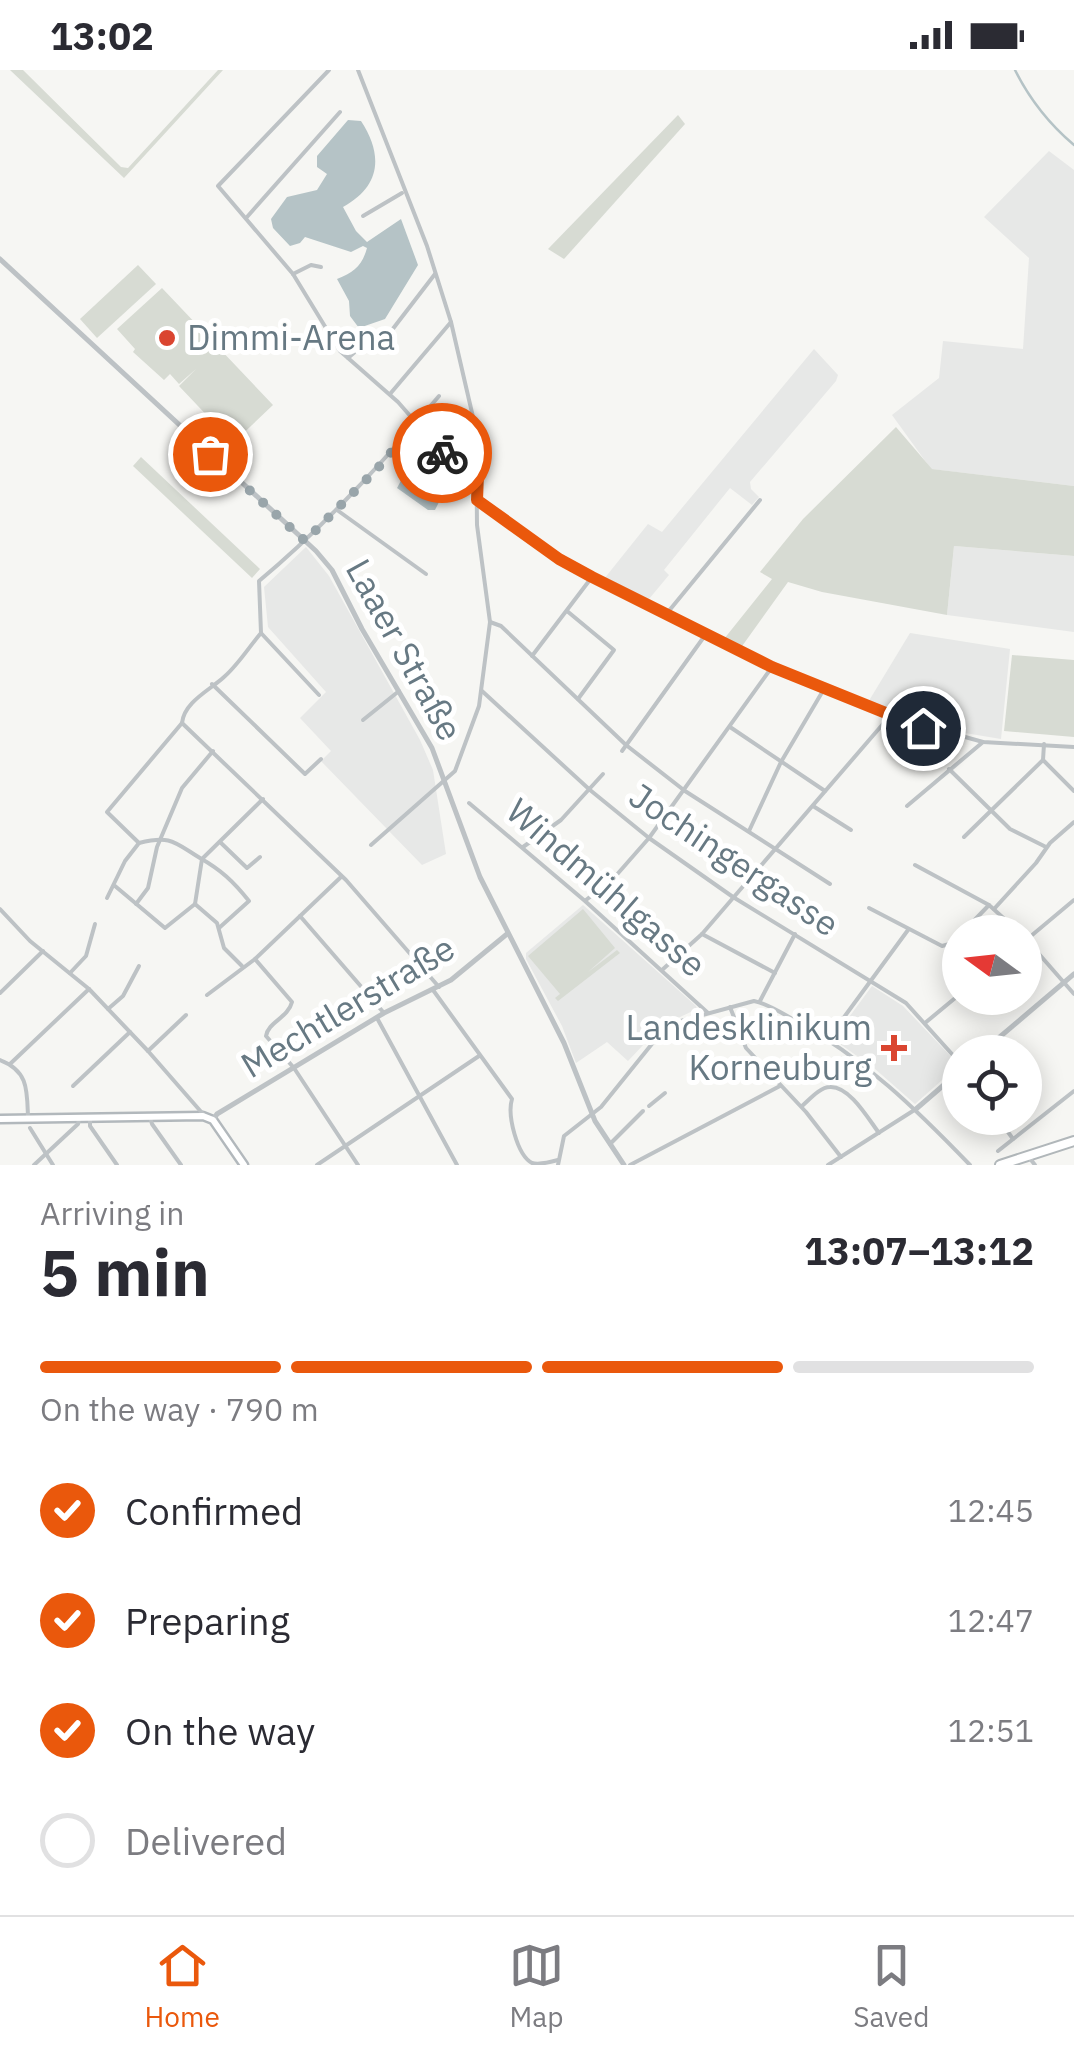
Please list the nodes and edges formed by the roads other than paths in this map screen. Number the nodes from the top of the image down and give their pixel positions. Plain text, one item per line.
1 (329, 70) edge
2 (358, 70) edge
3 (340, 112) dead end
4 (404, 192) junction
5 (363, 216) dead end
6 (246, 217) junction
7 (0, 259) edge
8 (321, 267) dead end
9 (436, 273) junction
10 (293, 274) junction
11 (451, 322) junction
12 (348, 358) junction
13 (390, 394) junction
14 (440, 396) dead end
15 (416, 423) junction
16 (478, 474) junction
17 (477, 500) junction
18 (760, 500) dead end
19 (335, 509) junction
20 (305, 541) junction
21 (426, 574) dead end
22 (592, 577) junction
23 (567, 612) junction
24 (668, 613) junction
25 (490, 622) junction
26 (261, 633) junction
27 (706, 634) junction
28 (532, 656) junction
29 (772, 667) junction
30 (212, 684) junction
31 (824, 689) junction
32 (399, 691) junction
33 (482, 691) junction
34 (318, 694) dead end
35 (578, 699) junction
36 (890, 716) junction
37 (363, 720) dead end
38 (182, 723) junction
39 (730, 727) junction
40 (984, 742) junction
41 (1044, 744) junction
42 (1074, 746) edge
43 (624, 748) junction
44 (213, 752) junction
45 (321, 759) dead end
46 (1043, 760) junction
47 (781, 762) junction
48 (949, 768) junction
49 (603, 774) dead end
50 (445, 780) junction
51 (590, 790) junction
52 (686, 790) junction
53 (1074, 791) edge
54 (825, 792) junction
55 (263, 799) junction
56 (469, 803) dead end
57 (813, 806) junction
58 (907, 806) dead end
59 (990, 812) junction
60 (1074, 822) edge
61 (851, 830) dead end
62 (749, 831) junction
63 (964, 837) dead end
64 (163, 838) junction
65 (649, 838) junction
66 (220, 842) junction
67 (139, 843) junction
68 (371, 845) dead end
69 (522, 847) junction
70 (1046, 847) junction
71 (776, 849) junction
72 (260, 856) dead end
73 (202, 860) junction
74 (915, 865) dead end
75 (341, 877) junction
76 (830, 884) dead end
77 (115, 886) junction
78 (733, 897) junction
79 (107, 898) dead end
80 (1074, 900) edge
81 (585, 901) junction
82 (136, 904) junction
83 (195, 904) junction
84 (991, 907) junction
85 (870, 908) dead end
86 (0, 910) edge
87 (982, 915) edge
88 (1000, 915) edge
89 (300, 916) junction
90 (95, 924) dead end
91 (1042, 927) edge
92 (219, 928) junction
93 (908, 930) junction
94 (507, 934) junction
95 (702, 934) junction
96 (796, 934) junction
97 (942, 946) edge
98 (43, 951) junction
99 (255, 958) junction
100 (1042, 958) edge
101 (139, 966) dead end
102 (243, 966) junction
103 (662, 970) junction
104 (70, 973) junction
105 (775, 973) junction
106 (1074, 974) edge
107 (870, 980) junction
108 (1064, 983) junction
109 (437, 988) junction
110 (89, 989) junction
111 (0, 992) edge
112 (1074, 994) edge
113 (207, 995) dead end
114 (760, 1002) junction
115 (730, 1008) junction
116 (942, 1009) edge
117 (108, 1010) junction
118 (708, 1013) junction
119 (384, 1014) junction
120 (186, 1015) dead end
121 (377, 1018) junction
122 (926, 1023) junction
123 (130, 1032) junction
124 (1002, 1035) edge
125 (828, 1038) junction
126 (942, 1042) edge
127 (148, 1050) junction
128 (480, 1056) junction
129 (0, 1060) edge
130 (10, 1064) junction
131 (294, 1068) junction
132 (782, 1085) junction
133 (73, 1086) dead end
134 (942, 1087) edge
135 (1074, 1090) edge
136 (664, 1094) dead end
137 (420, 1096) junction
138 (649, 1106) dead end
139 (802, 1106) junction
140 (916, 1110) junction
141 (643, 1111) dead end
142 (592, 1115) junction
143 (203, 1116) junction
144 (150, 1117) junction
145 (28, 1118) junction
146 (79, 1118) junction
147 (90, 1118) junction
148 (0, 1119) edge
149 (212, 1120) junction
150 (30, 1128) dead end
151 (879, 1133) junction
152 (1010, 1135) edge
153 (1013, 1140) junction
154 (1074, 1141) edge
155 (610, 1144) junction
156 (346, 1146) junction
157 (998, 1152) dead end
158 (46, 1154) junction
159 (1028, 1156) junction
160 (841, 1157) junction
161 (558, 1162) edge
162 (833, 1164) edge
163 (34, 1165) edge
164 (53, 1165) edge
165 (117, 1165) edge
166 (181, 1165) edge
167 (244, 1165) edge
168 (317, 1165) edge
169 (358, 1165) edge
170 (457, 1165) edge
171 (627, 1165) edge
172 (970, 1165) edge
173 (1000, 1165) edge
174 (1035, 1165) edge

1 - 6 street
2 - 4 street
3 - 6 street
4 - 5 street
4 - 9 street
6 - 10 street
7 - 20 street, Laaer Straße
8 - 10 street
9 - 11 street
9 - 12 street
10 - 12 street
11 - 13 street
11 - 16 street
12 - 13 street
13 - 15 street
14 - 15 street
15 - 16 street
15 - 19 street
16 - 17 street
17 - 22 street
17 - 25 street
18 - 24 street
19 - 20 street
19 - 21 street
20 - 26 street
20 - 32 street, Laaer Straße
22 - 23 street
22 - 24 street
23 - 28 street
23 - 35 street
24 - 27 street
25 - 28 street
25 - 33 street
26 - 30 street
26 - 34 street
27 - 29 street
27 - 43 street
28 - 35 street
29 - 31 street
29 - 39 street
30 - 38 street
30 - 45 street
31 - 36 street
31 - 47 street
32 - 37 street
32 - 50 street, Laaer Straße
33 - 50 street
33 - 51 street, Jochingergasse
35 - 43 street
36 - 40 street
36 - 54 street
38 - 44 street
38 - 67 street
39 - 47 street
39 - 52 street
40 - 41 street
40 - 48 street
41 - 42 street
41 - 46 street
43 - 52 street
44 - 55 street
44 - 64 street
46 - 53 street
46 - 59 street
47 - 54 street
47 - 62 street
48 - 58 street
48 - 59 street
49 - 51 street
50 - 68 street
50 - 94 street, Laaer Straße
51 - 65 street, Jochingergasse
51 - 69 street
52 - 62 street
52 - 65 street
54 - 57 street
55 - 66 street
55 - 75 street
56 - 69 street, Windmühlgasse
57 - 61 street
57 - 71 street
59 - 63 street
59 - 70 street
60 - 70 street
62 - 71 street
64 - 67 street
64 - 73 street
64 - 82 street
65 - 78 street, Jochingergasse
65 - 81 street
66 - 72 street
66 - 73 street
67 - 77 street
69 - 81 street, Windmühlgasse
70 - 84 street
71 - 76 street
71 - 78 street
73 - 83 street
73 - 92 street
74 - 84 street
75 - 89 street
75 - 109 street
77 - 79 street
77 - 82 street
78 - 95 street
78 - 96 street, Jochingergasse
80 - 91 street
81 - 103 street, Windmühlgasse
82 - 83 street
83 - 92 street
84 - 87 street
84 - 88 street
85 - 93 street
86 - 98 street
89 - 99 street
89 - 119 street
90 - 104 street
92 - 102 street
93 - 97 street
93 - 107 street
94 - 109 street, Mechtlerstraße
94 - 142 street, Laaer Straße
95 - 103 street
95 - 105 street
96 - 105 street
96 - 107 street, Jochingergasse
98 - 104 street
98 - 111 street
99 - 102 street
99 - 131 street
100 - 108 street
101 - 117 street
102 - 113 street
103 - 118 street, Windmühlgasse
104 - 110 street
105 - 114 street
106 - 108 street
107 - 122 street, Jochingergasse
107 - 125 street
108 - 112 street
108 - 124 street
109 - 119 street, Mechtlerstraße
109 - 128 street
110 - 117 street
110 - 130 street
114 - 115 street
114 - 125 street
115 - 118 street
115 - 132 street
116 - 122 street
117 - 123 street
118 - 142 street
119 - 121 street, Mechtlerstraße
120 - 127 street
121 - 131 street, Mechtlerstraße
121 - 137 street
122 - 126 street, Jochingergasse
123 - 127 street
123 - 133 street
125 - 140 street
127 - 143 street
128 - 137 street
128 - 161 street
129 - 130 street
130 - 145 street
131 - 149 street, Mechtlerstraße
131 - 156 street
132 - 139 street
132 - 171 street
134 - 140 street
135 - 153 street
136 - 138 street
137 - 156 street
137 - 170 street
139 - 151 street
139 - 160 street
140 - 151 street
140 - 172 street
141 - 155 street
142 - 155 street, Laaer Straße
142 - 161 street
143 - 144 main road
143 - 149 main road
144 - 147 main road
144 - 166 street
145 - 146 main road
145 - 148 main road
146 - 147 main road
146 - 158 street
147 - 165 street
149 - 167 main road
150 - 158 street
151 - 160 street
152 - 153 street
153 - 157 street
154 - 159 main road
155 - 171 street, Laaer Straße
156 - 168 street
156 - 169 street
158 - 163 street
158 - 164 street
159 - 173 main road
159 - 174 street
160 - 162 street

